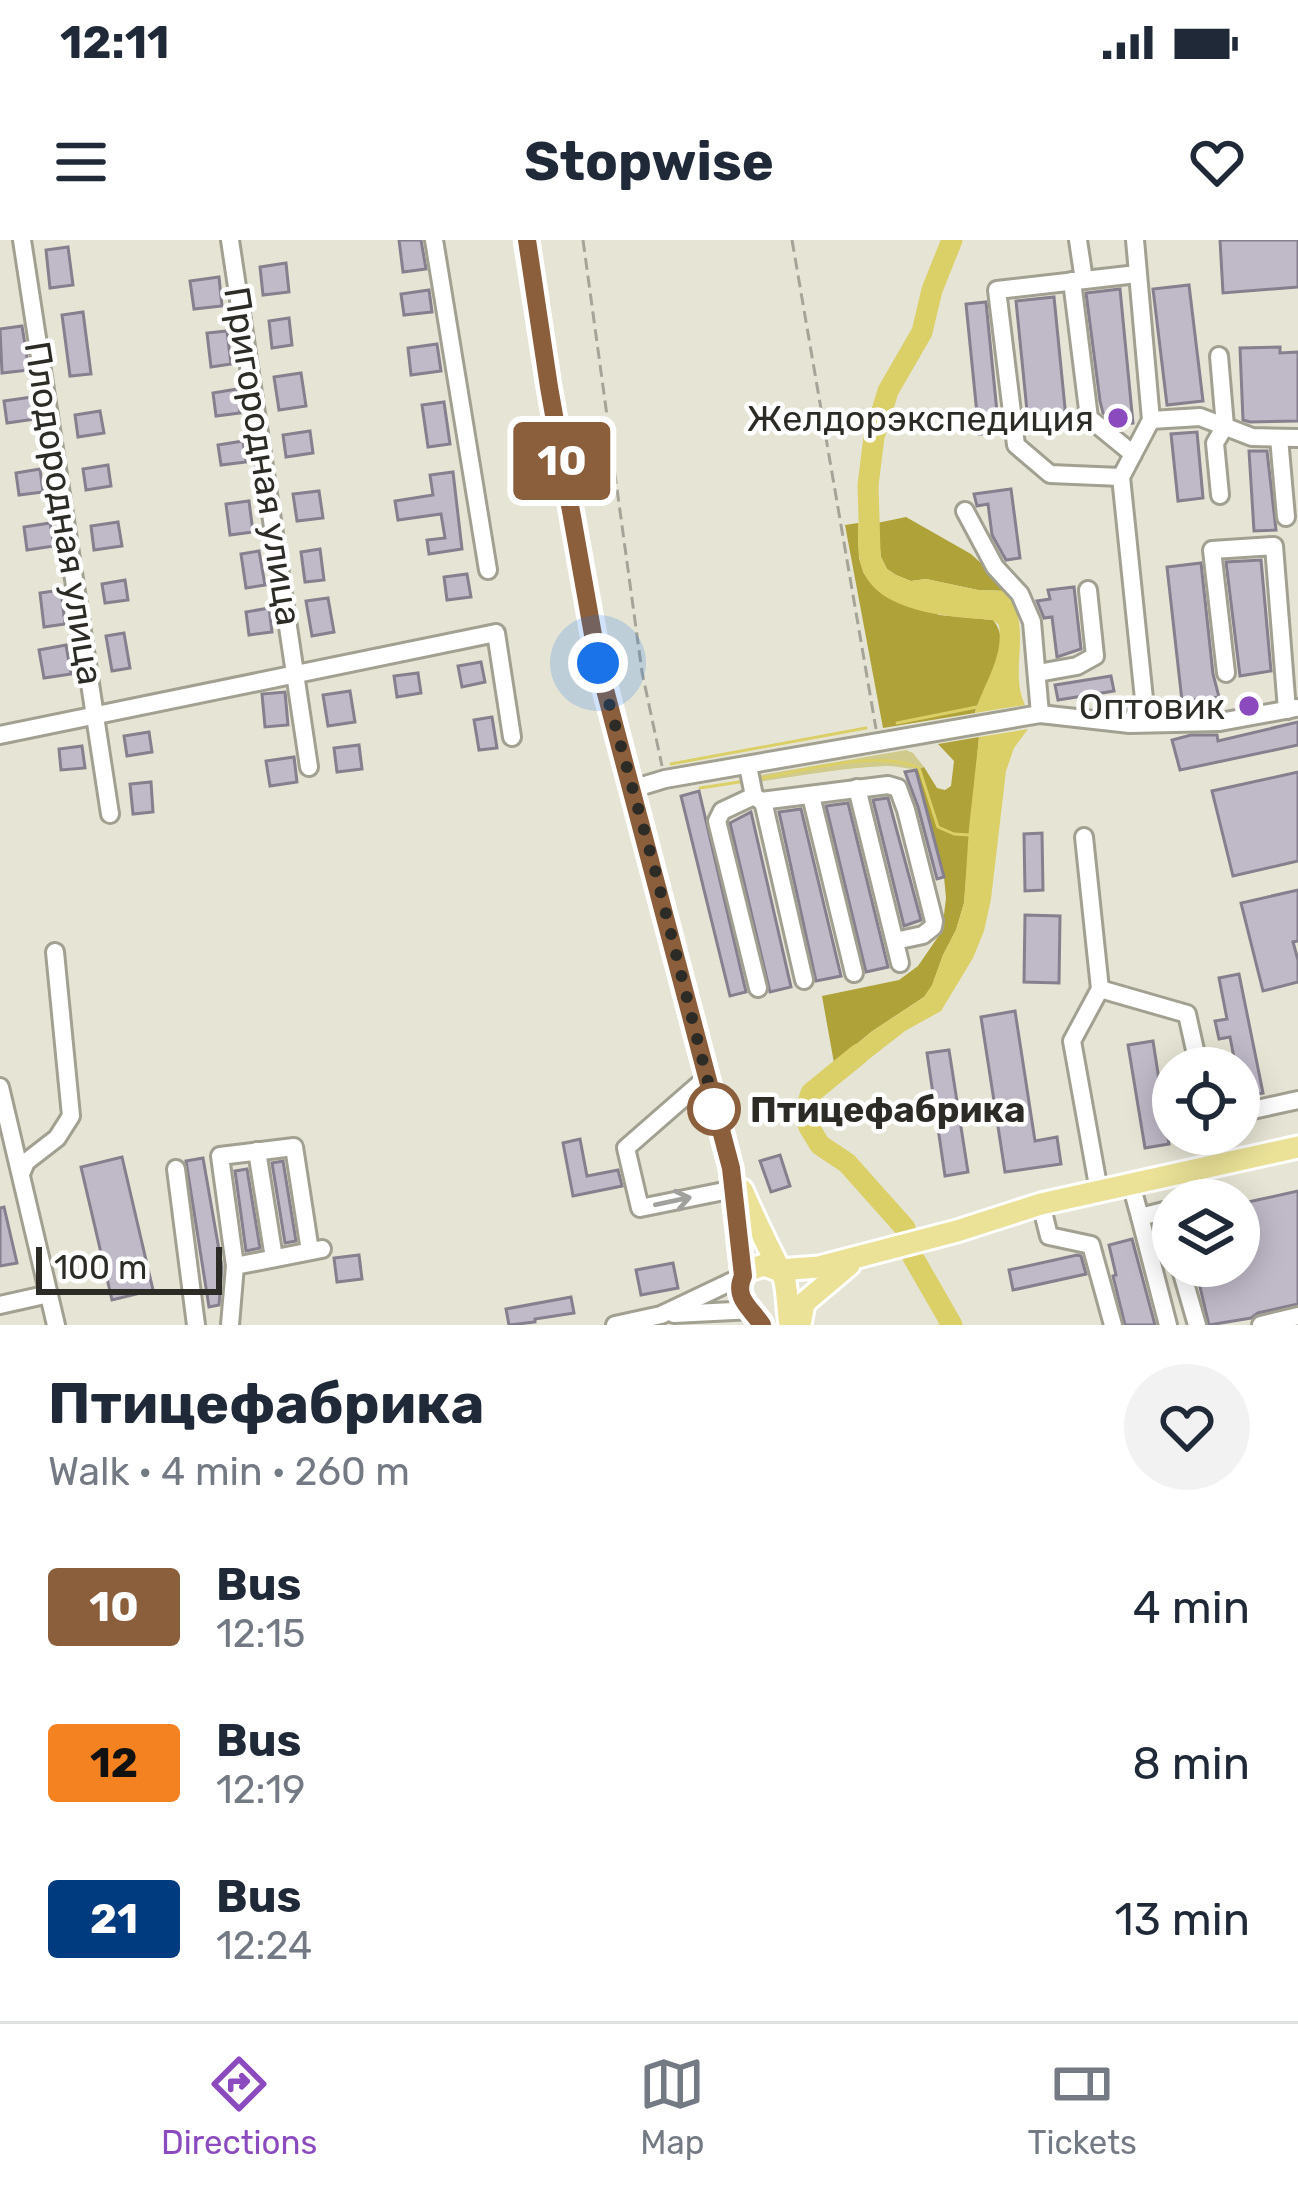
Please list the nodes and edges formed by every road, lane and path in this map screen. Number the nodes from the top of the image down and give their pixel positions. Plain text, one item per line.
1 (22, 240) edge
2 (230, 240) edge
3 (434, 240) edge
4 (526, 240) edge
5 (583, 240) edge
6 (792, 240) edge
7 (1078, 240) edge
8 (1135, 240) edge
9 (1137, 274) junction
10 (1078, 280) junction
11 (1219, 356) dead end
12 (1151, 420) junction
13 (1225, 426) junction
14 (1289, 438) edge
15 (1133, 454) junction
16 (1121, 477) junction
17 (1220, 495) dead end
18 (965, 511) dead end
19 (1286, 517) dead end
20 (488, 570) dead end
21 (1088, 590) dead end
22 (296, 673) junction
23 (1038, 673) junction
24 (1226, 673) dead end
25 (1293, 709) edge
26 (96, 715) junction
27 (1033, 716) junction
28 (1130, 724) junction
29 (0, 735) edge
30 (512, 737) dead end
31 (878, 742) junction
32 (748, 766) junction
33 (309, 767) dead end
34 (665, 779) junction
35 (857, 788) junction
36 (632, 789) junction
37 (811, 796) junction
38 (758, 798) junction
39 (110, 814) dead end
40 (1084, 837) dead end
41 (895, 941) junction
42 (55, 952) dead end
43 (900, 963) dead end
44 (854, 974) dead end
45 (804, 980) dead end
46 (758, 988) dead end
47 (1100, 989) junction
48 (1194, 1047) edge
49 (706, 1079) junction
50 (0, 1087) edge
51 (1298, 1100) edge
52 (1260, 1108) edge
53 (1298, 1147) edge
54 (257, 1151) junction
55 (176, 1169) dead end
56 (21, 1174) junction
57 (733, 1178) junction
58 (1131, 1184) junction
59 (1100, 1191) junction
60 (1040, 1204) junction
61 (1152, 1214) edge
62 (1140, 1217) junction
63 (760, 1230) junction
64 (866, 1256) junction
65 (274, 1258) junction
66 (235, 1266) junction
67 (778, 1270) junction
68 (743, 1276) junction
69 (1186, 1287) edge
70 (49, 1294) junction
71 (0, 1306) edge
72 (786, 1309) edge
73 (1298, 1316) edge
74 (758, 1318) edge
75 (662, 1320) edge
76 (56, 1325) edge
77 (196, 1325) edge
78 (230, 1325) edge
79 (615, 1325) edge
80 (800, 1325) edge
81 (1113, 1325) edge
82 (1168, 1325) edge
83 (1197, 1325) edge
84 (1261, 1325) edge

1 - 26 street, Плодородная улица
2 - 22 street, Пригородная улица
3 - 20 street
4 - 36 main road
5 - 34 path
6 - 31 path
7 - 10 street
8 - 9 street
9 - 10 street
9 - 12 street
10 - 15 street
10 - 16 street
11 - 13 street
12 - 13 street
12 - 15 street
13 - 14 street
13 - 17 street
14 - 19 street
15 - 16 street
16 - 28 street
18 - 23 street
21 - 23 street
22 - 26 street
22 - 30 street
22 - 33 street, Пригородная улица
23 - 27 street
24 - 25 street
25 - 28 street
26 - 29 street
26 - 39 street, Плодородная улица
27 - 28 street
27 - 31 street
31 - 32 street
32 - 34 street
32 - 38 street
34 - 36 street
35 - 37 street
35 - 41 street
35 - 41 street
36 - 49 main road
37 - 38 street
37 - 44 street
38 - 45 street
38 - 46 street
40 - 47 street
41 - 43 street
42 - 56 street
47 - 48 street
47 - 59 street
49 - 57 main road
49 -> 57 street
50 - 56 street
51 - 52 street
53 - 58 main road
54 - 65 street
54 - 65 street
54 - 66 street
55 - 77 street
56 - 70 street
57 - 63 main road
57 - 68 main road
58 - 59 main road
58 - 62 street
59 - 60 main road
60 - 64 main road
60 - 81 street
61 - 62 street
62 - 82 street
63 - 64 main road
63 - 67 main road
64 - 67 main road
64 - 72 main road
64 - 80 main road
65 - 66 street
66 - 78 street
67 - 68 main road
67 - 72 main road
68 - 74 main road
68 - 75 street
69 - 83 street
70 - 71 street
70 - 76 street
72 - 74 main road
73 - 84 street
74 - 75 street
75 - 79 street

